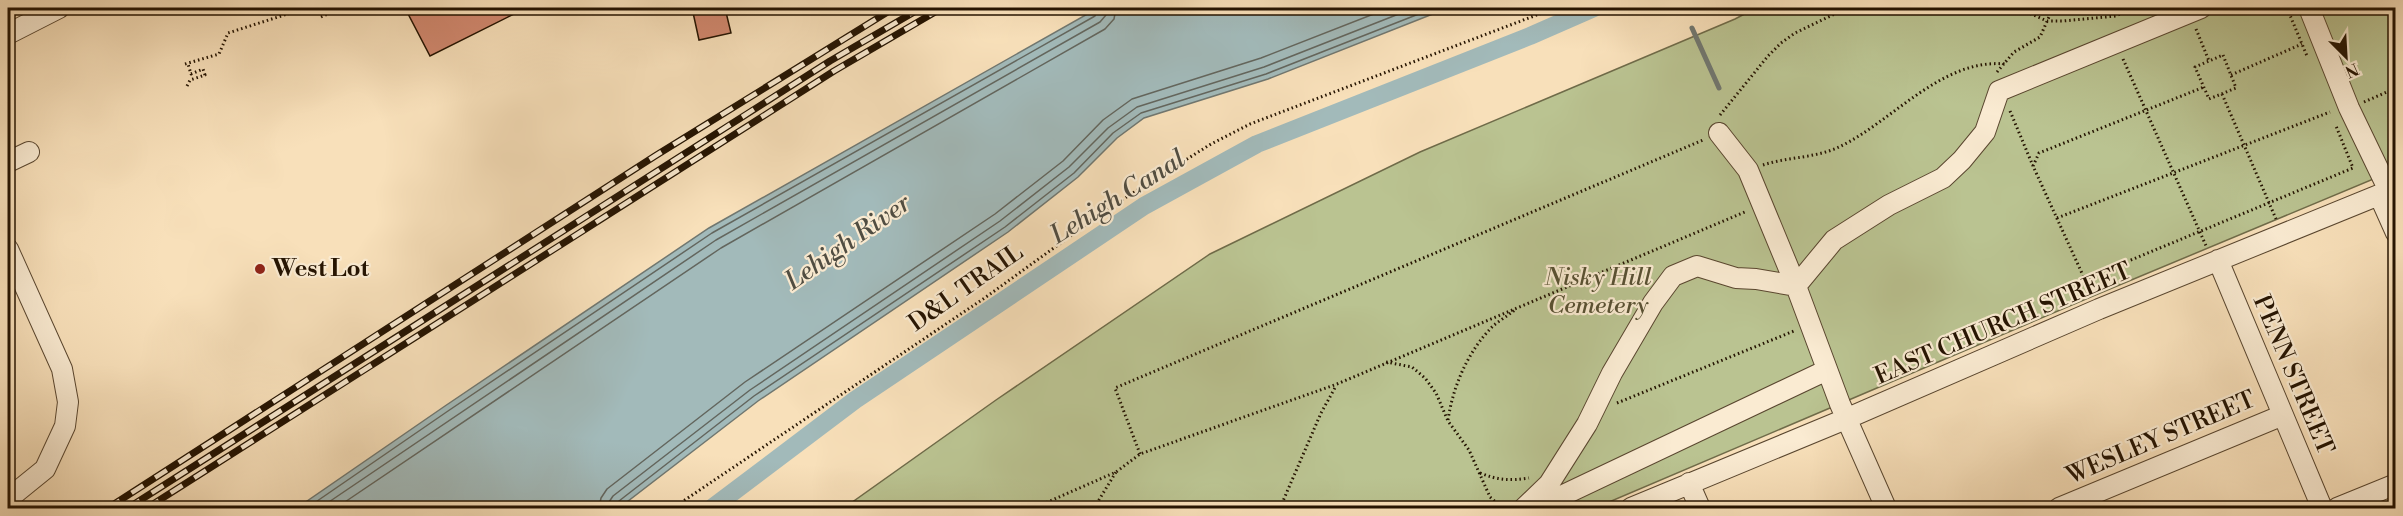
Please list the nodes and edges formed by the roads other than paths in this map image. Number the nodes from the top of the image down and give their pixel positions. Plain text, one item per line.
1 (59, 8) edge
2 (2309, 8) edge
3 (2195, 10) edge
4 (8, 34) edge
5 (1719, 133) road end
6 (30, 152) dead end
7 (8, 162) edge
8 (2388, 192) edge
9 (2396, 233) edge
10 (8, 249) edge
11 (2218, 260) junction
12 (1796, 286) junction
13 (1827, 370) junction
14 (2283, 415) junction
15 (1848, 418) junction
16 (1689, 483) junction
17 (2396, 484) edge
18 (8, 499) edge
19 (1524, 508) edge
20 (1536, 508) edge
21 (1631, 508) edge
22 (1700, 508) edge
23 (1886, 508) edge
24 (2059, 508) edge
25 (2322, 508) edge
26 (2337, 508) edge

1 - 4 street
2 - 8 street
3 - 12 street
5 - 12 street
6 - 7 street
8 - 9 street
8 - 11 street, EAST CHURCH STREET
10 - 18 street
11 - 14 street, PENN STREET
11 - 15 street, EAST CHURCH STREET
12 - 13 street
12 - 19 street
13 - 15 street
13 - 20 street
14 - 24 street, WESLEY STREET
14 - 25 street, PENN STREET
15 - 16 street, EAST CHURCH STREET
15 - 23 street
16 - 21 street, EAST CHURCH STREET
16 - 22 street
17 - 26 street

